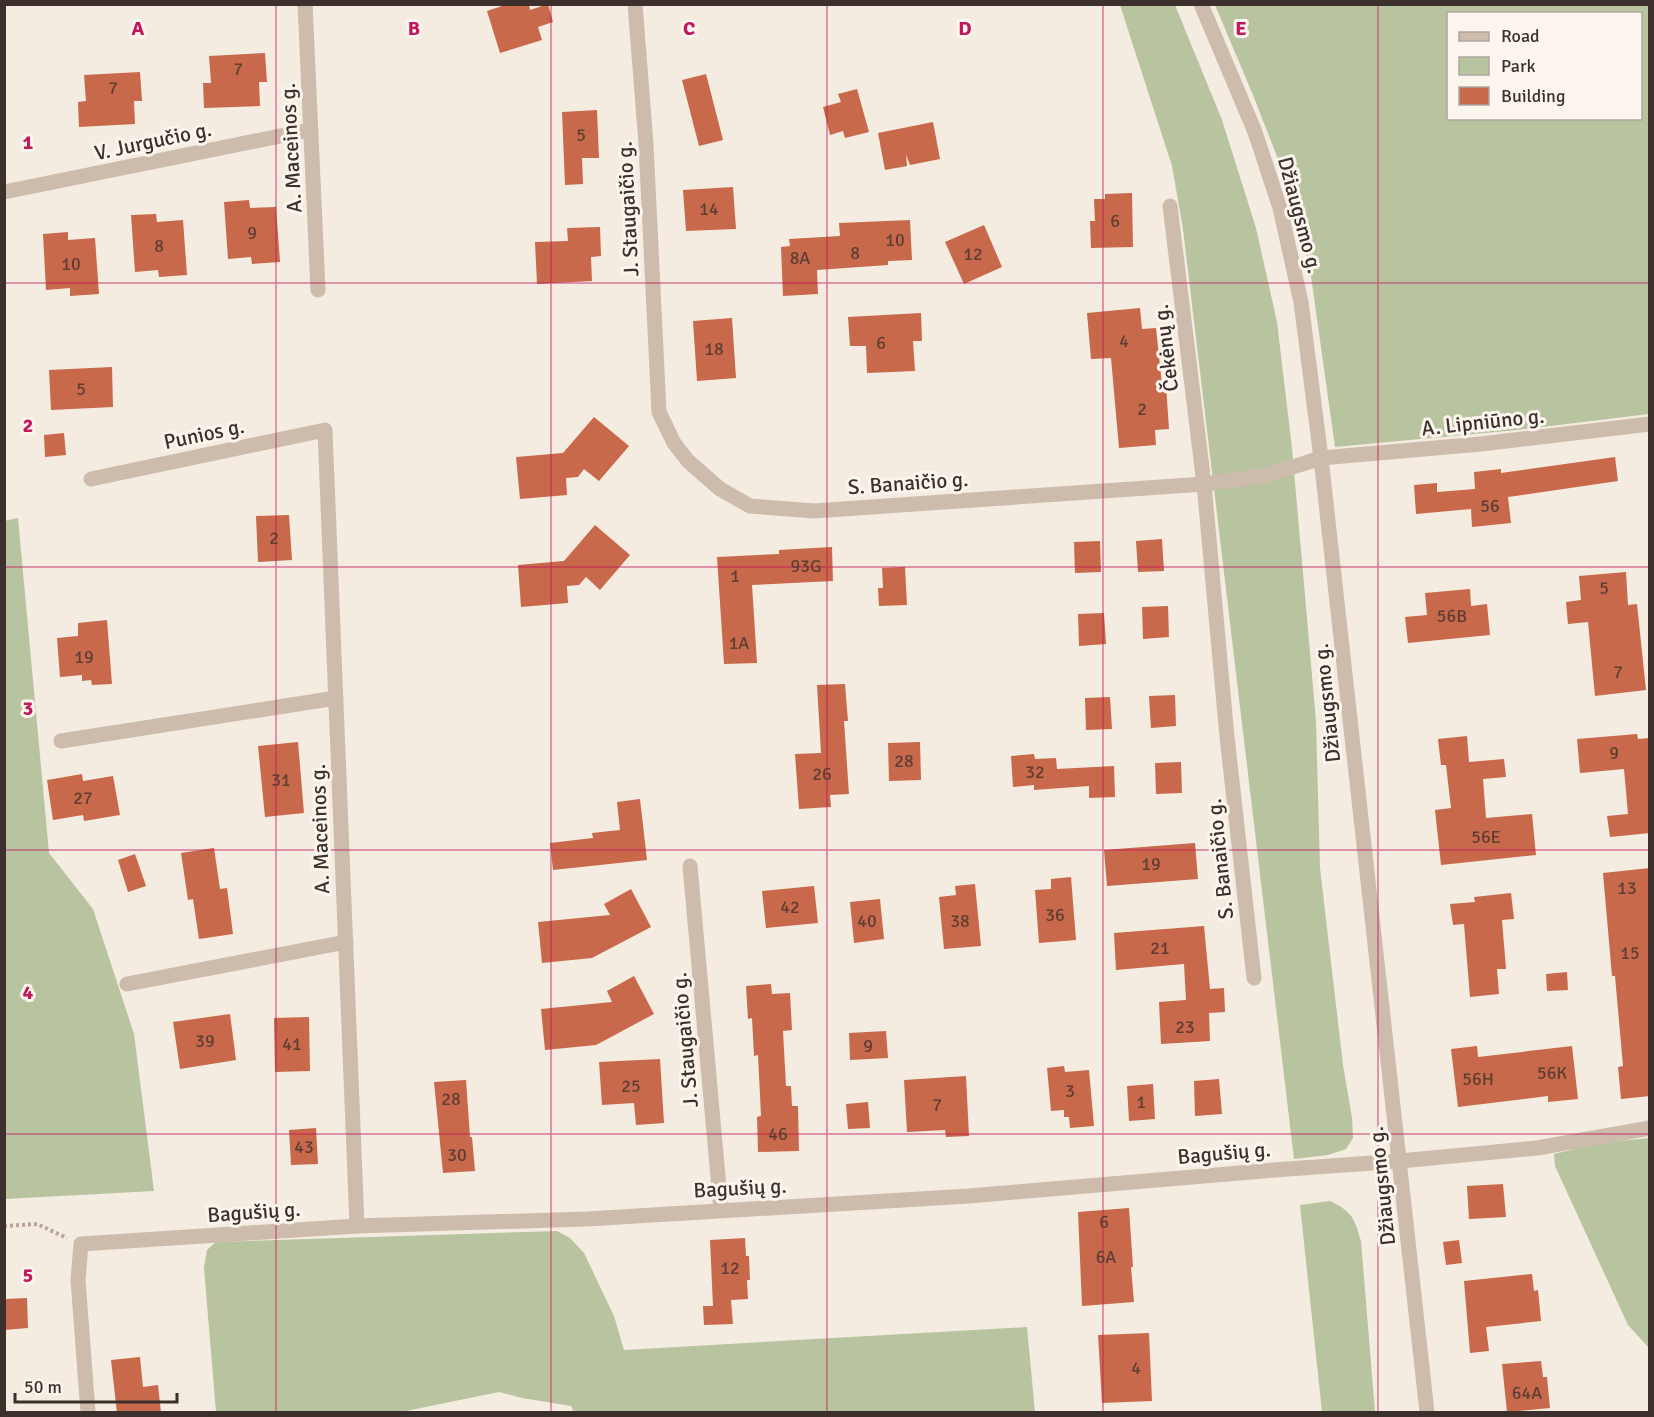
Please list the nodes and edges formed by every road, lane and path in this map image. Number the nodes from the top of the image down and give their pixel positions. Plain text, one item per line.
1 (305, 4) edge
2 (635, 4) edge
3 (1201, 4) edge
4 (310, 130) junction
5 (4, 192) edge
6 (1170, 206) dead end
7 (318, 291) dead end
8 (659, 412) joint
9 (1650, 424) edge
10 (325, 430) joint
11 (1321, 458) junction
12 (91, 479) dead end
13 (1204, 484) junction
14 (336, 698) junction
15 (61, 741) dead end
16 (690, 866) dead end
17 (346, 942) junction
18 (1254, 978) dead end
19 (127, 984) dead end
20 (1650, 1128) edge
21 (1400, 1161) junction
22 (721, 1210) junction
23 (4, 1226) edge
24 (357, 1226) junction
25 (81, 1244) junction
26 (88, 1413) edge
27 (1428, 1413) edge

1 - 4 street, A. Maceinos g.
2 - 8 street, J. Staugaičio g.
3 - 11 street, Džiaugsmo g.
4 - 5 street, V. Jurgučio g.
4 - 7 street, A. Maceinos g.
6 - 13 street, Čekėnų g.
8 - 13 street, S. Banaičio g.
9 - 11 street, A. Lipniūno g.
10 - 12 street, Punios g.
10 - 14 street, A. Maceinos g.
11 - 13 street, S. Banaičio g.
11 - 21 street, Džiaugsmo g.
13 - 18 street, S. Banaičio g.
14 - 15 street
14 - 17 street, A. Maceinos g.
16 - 22 street, J. Staugaičio g.
17 - 19 street
17 - 24 street, A. Maceinos g.
20 - 21 street, Bagušių g.
21 - 22 street, Bagušių g.
21 - 27 street, Džiaugsmo g.
22 - 24 street, Bagušių g.
23 - 25 path
24 - 25 street, Bagušių g.
25 - 26 street

